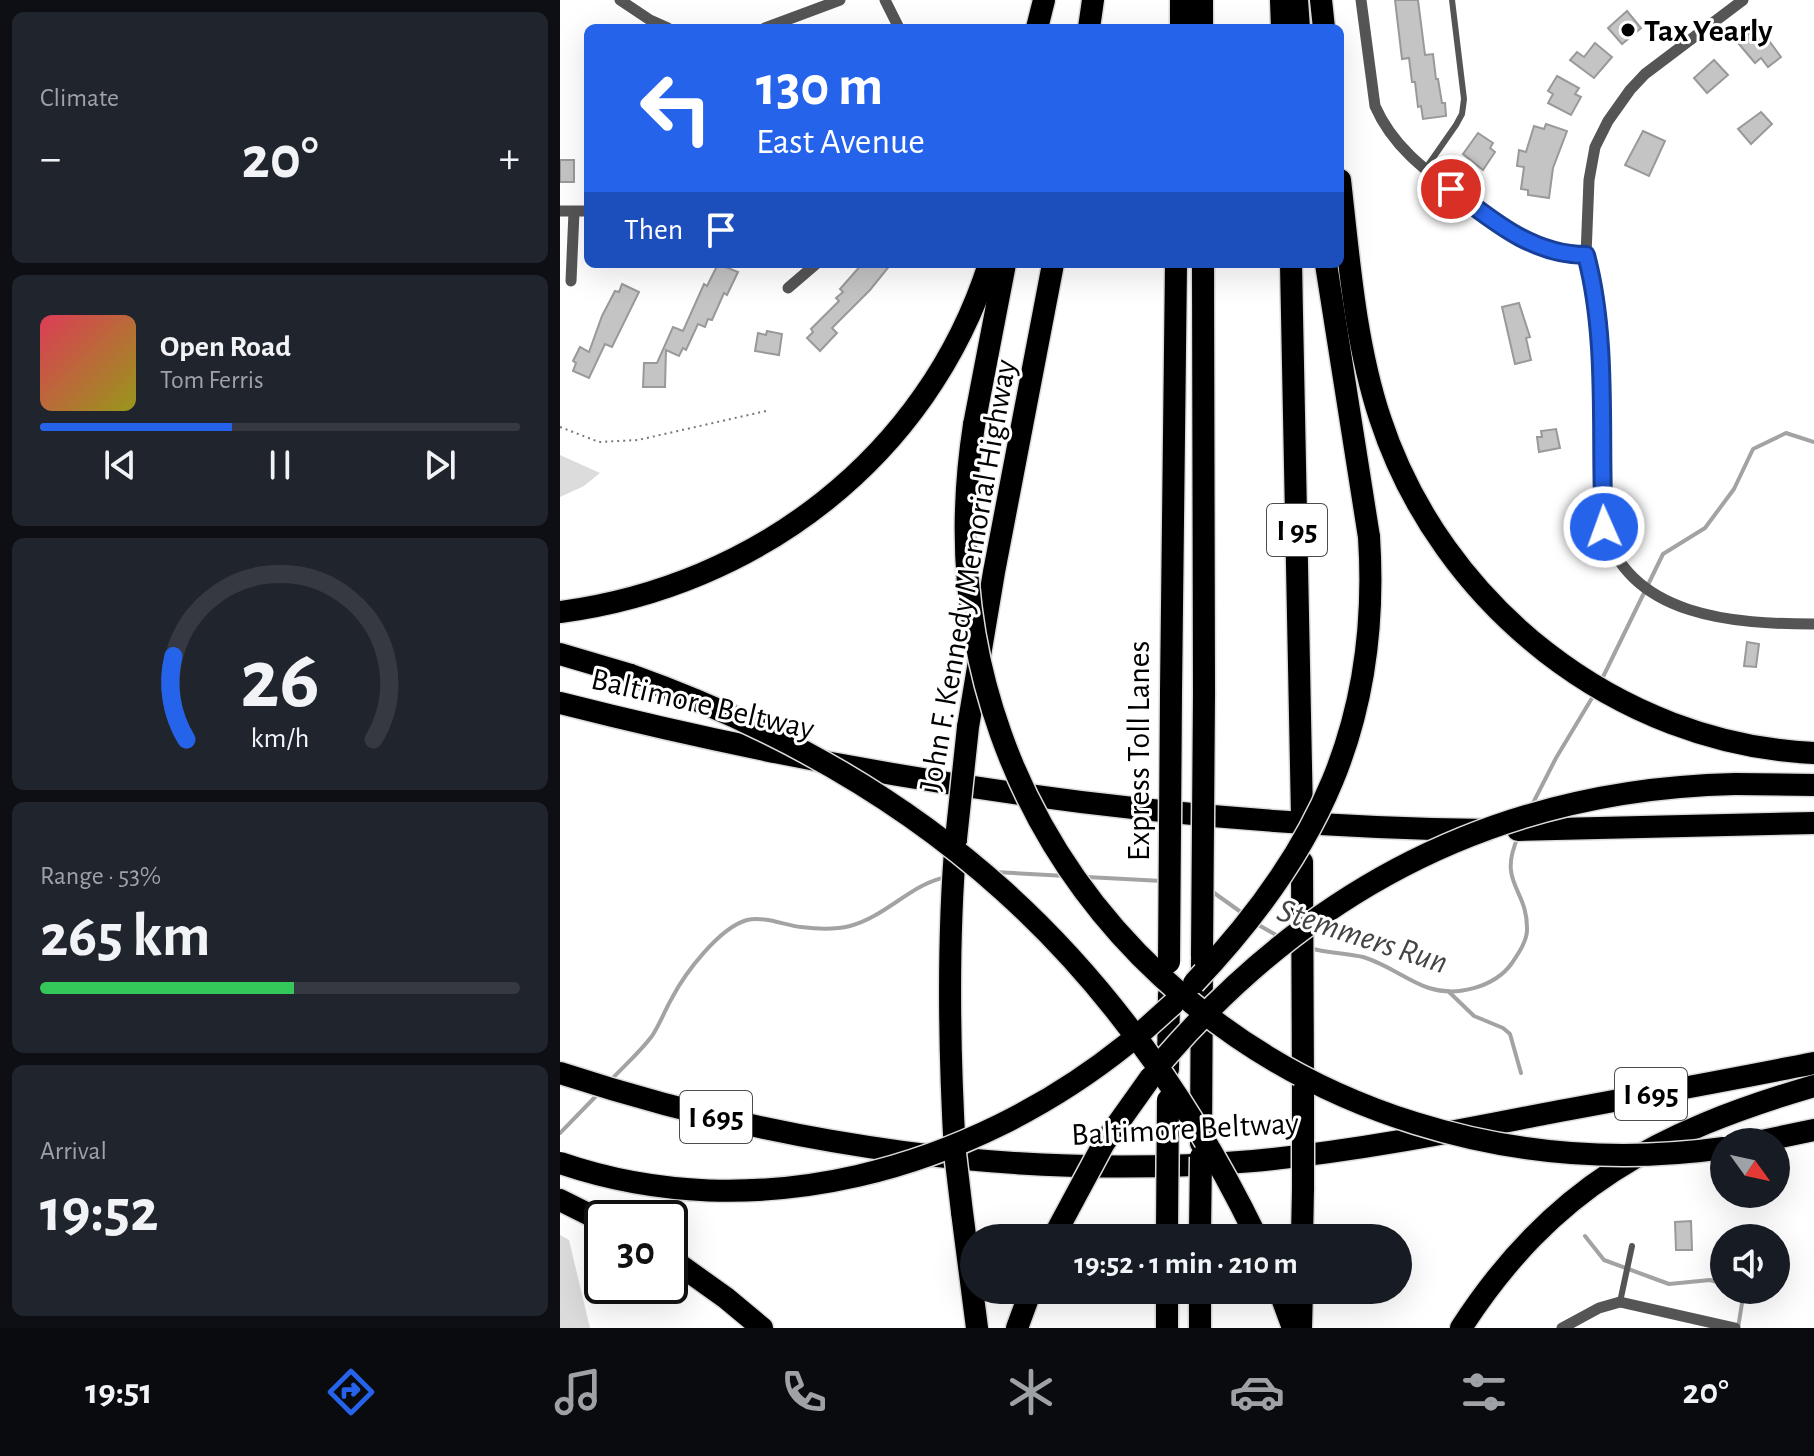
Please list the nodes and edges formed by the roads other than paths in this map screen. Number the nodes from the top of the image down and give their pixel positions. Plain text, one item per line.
1 (620, 0) edge
2 (840, 0) edge
3 (885, 0) edge
4 (1044, 0) edge
5 (1051, 0) edge
6 (1093, 0) edge
7 (1181, 0) edge
8 (1202, 0) edge
9 (1281, 0) edge
10 (1297, 0) edge
11 (1321, 0) edge
12 (1361, 0) edge
13 (1452, 0) edge
14 (1743, 0) edge
15 (659, 24) edge
16 (776, 24) edge
17 (897, 24) edge
18 (1038, 24) edge
19 (1048, 24) edge
20 (1090, 24) edge
21 (1181, 24) edge
22 (1202, 24) edge
23 (1282, 24) edge
24 (1299, 24) edge
25 (1324, 24) edge
26 (1425, 169) junction
27 (1344, 208) edge
28 (560, 211) edge
29 (584, 211) edge
30 (574, 212) junction
31 (1586, 255) junction
32 (811, 268) edge
33 (987, 268) edge
34 (1004, 268) edge
35 (1052, 268) edge
36 (1176, 268) edge
37 (1203, 268) edge
38 (1291, 268) edge
39 (1327, 268) edge
40 (571, 281) dead end
41 (788, 288) dead end
42 (560, 612) edge
43 (1814, 624) edge
44 (560, 654) edge
45 (560, 703) edge
46 (1814, 753) edge
47 (1814, 785) edge
48 (1814, 823) edge
49 (1814, 1063) edge
50 (560, 1073) edge
51 (1814, 1086) edge
52 (1814, 1130) edge
53 (1790, 1135) edge
54 (1710, 1149) edge
55 (560, 1163) edge
56 (561, 1201) edge
57 (584, 1212) edge
58 (1061, 1224) edge
59 (1167, 1224) edge
60 (1200, 1224) edge
61 (1250, 1224) edge
62 (1302, 1224) edge
63 (1632, 1246) dead end
64 (688, 1271) edge
65 (1620, 1302) junction
66 (1026, 1304) edge
67 (1167, 1304) edge
68 (1200, 1304) edge
69 (1284, 1304) edge
70 (1302, 1304) edge
71 (762, 1328) edge
72 (977, 1328) edge
73 (1017, 1328) edge
74 (1167, 1328) edge
75 (1200, 1328) edge
76 (1293, 1328) edge
77 (1301, 1328) edge
78 (1461, 1328) edge
79 (1562, 1328) edge
80 (1735, 1328) edge

1 - 15 street
2 - 16 street
3 - 17 street
4 - 18 highway
5 - 19 highway
6 - 20 highway
7 - 21 highway
8 - 22 highway
9 - 23 highway
10 - 24 highway
11 - 25 highway
12 - 26 street
13 - 26 lane
14 - 31 street
26 - 31 street
27 - 46 highway
28 - 30 street
29 - 30 street
30 - 40 street
31 - 43 street
32 - 41 street
33 - 42 highway
34 - 54 highway, bridge
35 - 72 highway, John F. Kennedy Memorial Highway, bridge
36 - 59 highway, Express Toll Lanes, bridge
37 - 60 highway, Express Toll Lanes, bridge
38 - 62 highway, I 95, bridge
39 - 55 highway, bridge
44 - 61 highway, bridge
45 - 48 highway, Baltimore Beltway
47 - 58 highway, bridge
49 - 50 highway, Baltimore Beltway / I 695
51 - 78 highway
52 - 53 highway
56 - 57 highway
63 - 65 lane
64 - 71 highway
65 - 79 street
65 - 80 street
66 - 73 highway
67 - 74 highway
68 - 75 highway
69 - 76 highway
70 - 77 highway

